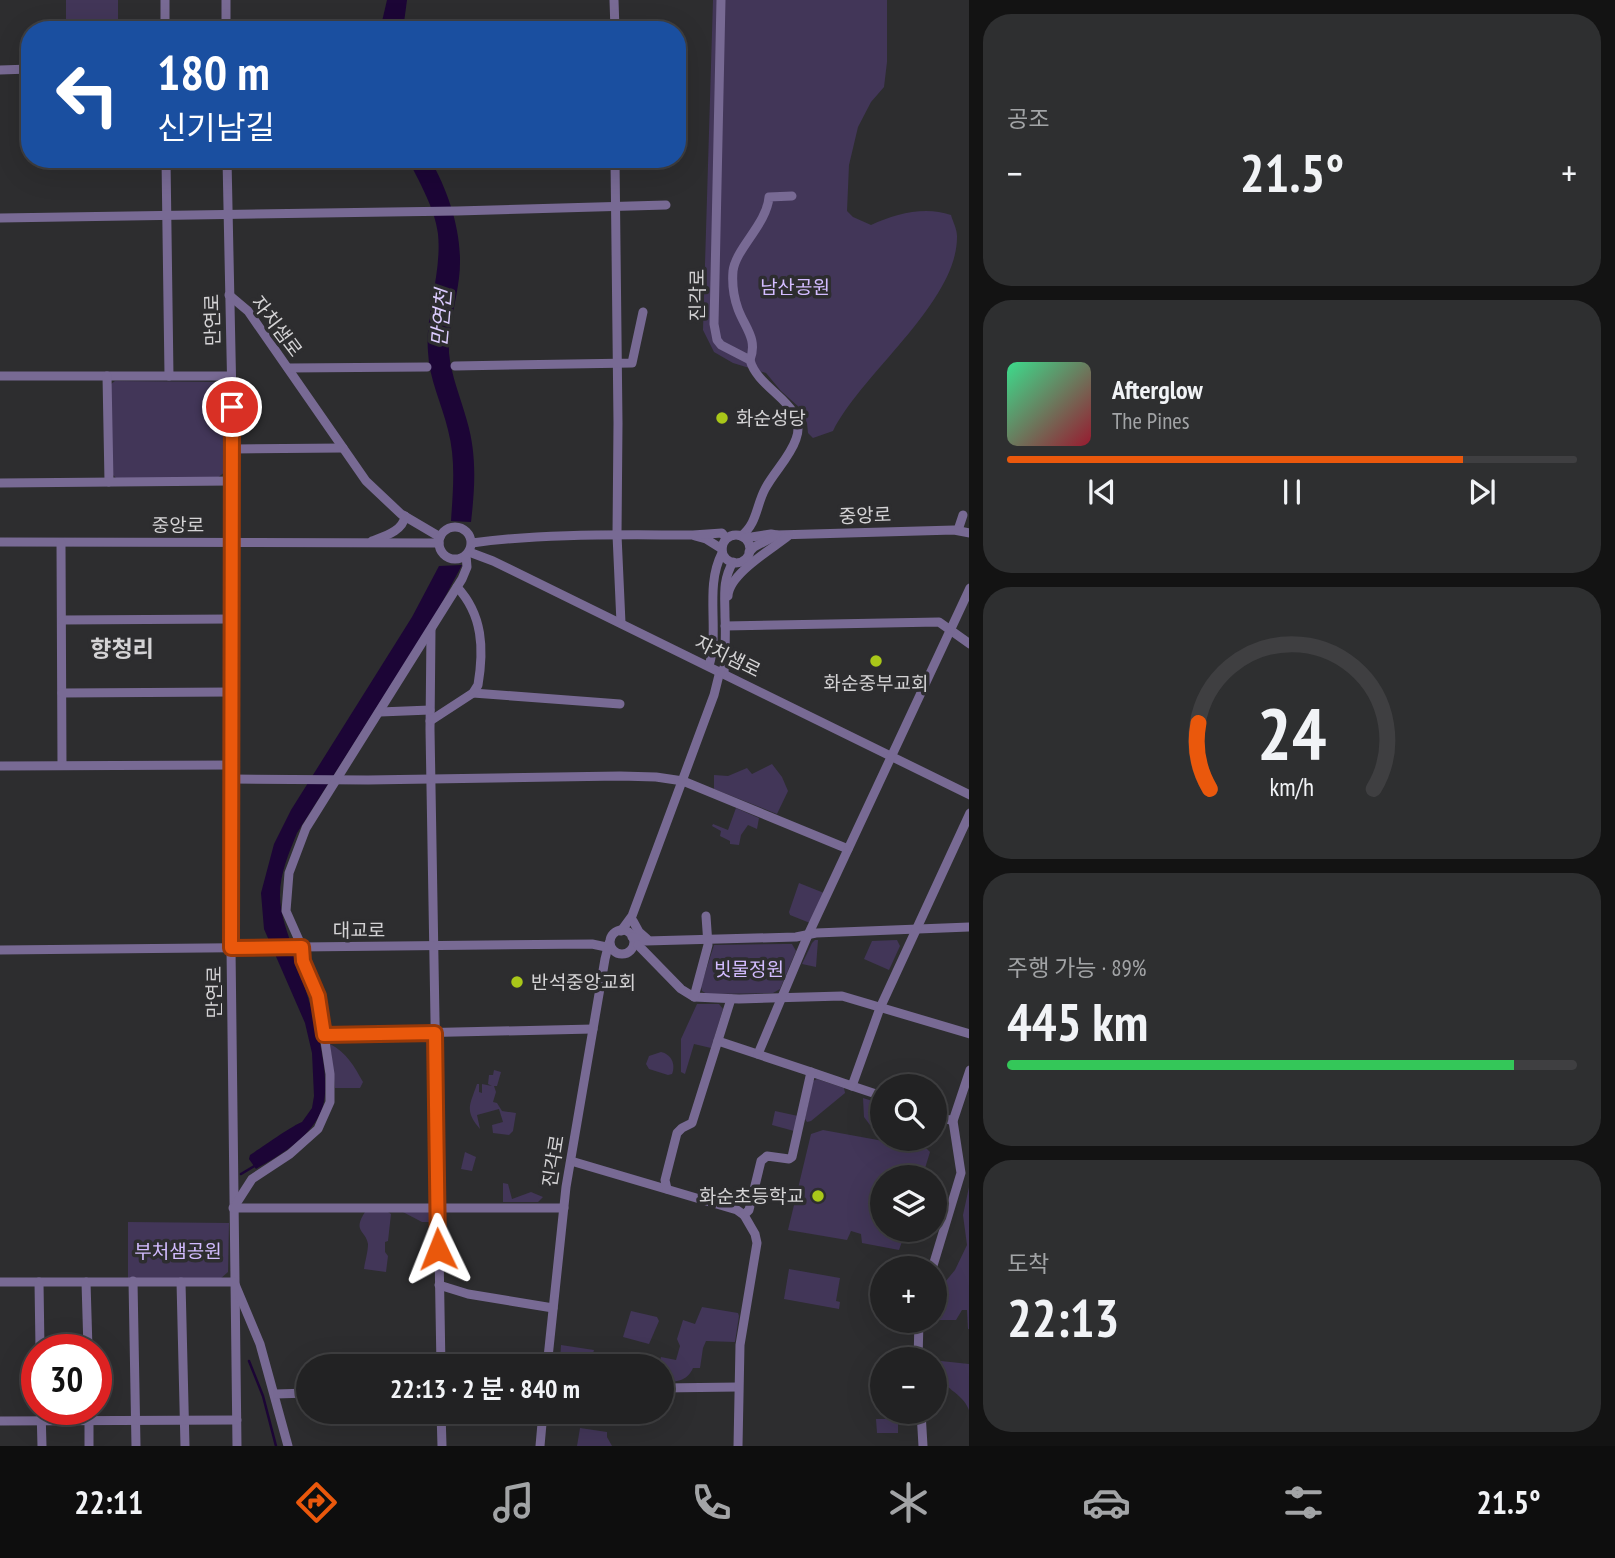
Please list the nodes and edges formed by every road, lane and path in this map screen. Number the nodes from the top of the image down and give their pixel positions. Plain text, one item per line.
1 (165, 0) edge
2 (226, 0) edge
3 (614, 0) edge
4 (721, 0) edge
5 (165, 21) edge
6 (226, 21) edge
7 (615, 21) edge
8 (21, 69) edge
9 (0, 70) edge
10 (166, 168) edge
11 (227, 168) edge
12 (615, 168) edge
13 (792, 196) dead end
14 (666, 205) dead end
15 (615, 206) junction
16 (228, 215) junction
17 (167, 216) junction
18 (0, 218) edge
19 (229, 295) junction
20 (643, 312) dead end
21 (750, 360) junction
22 (618, 364) junction
23 (454, 366) dead end
24 (427, 367) dead end
25 (288, 368) junction
26 (0, 376) edge
27 (107, 376) junction
28 (169, 376) junction
29 (231, 376) junction
30 (233, 449) junction
31 (343, 449) junction
32 (233, 481) junction
33 (109, 482) junction
34 (0, 483) edge
35 (405, 516) junction
36 (968, 520) edge
37 (956, 528) junction
38 (969, 533) edge
39 (617, 535) junction
40 (693, 535) junction
41 (789, 535) junction
42 (777, 536) junction
43 (743, 537) junction
44 (726, 538) junction
45 (500, 539) junction
46 (440, 540) junction
47 (0, 542) edge
48 (61, 543) junction
49 (232, 543) junction
50 (368, 543) junction
51 (469, 550) junction
52 (722, 551) junction
53 (749, 552) junction
54 (493, 561) junction
55 (733, 562) junction
56 (457, 587) junction
57 (969, 588) edge
58 (726, 615) junction
59 (231, 619) junction
60 (62, 620) junction
61 (621, 624) junction
62 (725, 626) junction
63 (950, 629) junction
64 (431, 630) junction
65 (969, 644) edge
66 (709, 666) junction
67 (722, 672) junction
68 (232, 692) junction
69 (473, 693) junction
70 (62, 694) junction
71 (620, 704) dead end
72 (430, 710) junction
73 (380, 712) junction
74 (430, 721) junction
75 (890, 758) junction
76 (62, 765) junction
77 (232, 765) junction
78 (0, 766) edge
79 (232, 779) junction
80 (336, 779) junction
81 (432, 779) junction
82 (683, 781) junction
83 (969, 795) edge
84 (969, 813) edge
85 (848, 849) junction
86 (706, 916) dead end
87 (633, 918) junction
88 (969, 928) edge
89 (917, 929) junction
90 (621, 931) junction
91 (808, 934) junction
92 (706, 939) junction
93 (638, 941) junction
94 (592, 944) junction
95 (611, 946) junction
96 (298, 947) junction
97 (434, 947) junction
98 (231, 948) junction
99 (0, 950) edge
100 (605, 963) junction
101 (782, 996) junction
102 (694, 997) junction
103 (731, 999) junction
104 (880, 1008) junction
105 (593, 1029) junction
106 (435, 1033) junction
107 (969, 1034) edge
108 (324, 1035) junction
109 (718, 1041) junction
110 (758, 1054) junction
111 (969, 1070) edge
112 (811, 1072) junction
113 (852, 1086) junction
114 (870, 1092) edge
115 (947, 1120) edge
116 (953, 1122) junction
117 (571, 1161) junction
118 (667, 1189) junction
119 (437, 1207) junction
120 (233, 1208) junction
121 (564, 1208) junction
122 (744, 1214) junction
123 (936, 1256) edge
124 (0, 1282) edge
125 (39, 1282) junction
126 (86, 1282) junction
127 (133, 1282) junction
128 (181, 1282) junction
129 (234, 1282) junction
130 (439, 1285) junction
131 (553, 1308) junction
132 (40, 1334) edge
133 (88, 1334) edge
134 (441, 1354) edge
135 (548, 1354) edge
136 (738, 1387) junction
137 (674, 1388) edge
138 (296, 1393) edge
139 (276, 1394) junction
140 (184, 1420) junction
141 (237, 1420) junction
142 (21, 1421) edge
143 (112, 1421) edge
144 (136, 1421) junction
145 (0, 1422) edge
146 (441, 1424) edge
147 (542, 1424) edge
148 (922, 1424) edge
149 (41, 1425) edge
150 (89, 1425) edge
151 (42, 1446) edge
152 (89, 1446) edge
153 (136, 1446) edge
154 (184, 1446) edge
155 (237, 1446) edge
156 (288, 1446) edge
157 (442, 1446) edge
158 (540, 1446) edge
159 (738, 1446) edge
160 (923, 1446) edge

1 - 5 street
2 - 6 street
3 - 7 street
4 - 21 street, 진각로
8 - 9 street
10 - 17 street
11 - 16 street, 만연로
12 - 15 street
13 - 21 street
14 - 15 street
15 - 16 street
15 - 22 street
16 - 17 street
16 - 19 street, 만연로
17 - 18 street
17 - 28 street
19 - 25 street, 자치샘로
19 - 29 street, 만연로
20 - 22 street
21 - 43 street, 진각로
22 - 23 street
22 - 39 street
24 - 25 street
25 - 31 street, 자치샘로
26 - 27 street
27 - 28 street
27 - 33 street
28 - 29 street
29 - 30 street, 만연로
30 - 31 street
30 - 32 street, 만연로
31 - 35 street, 자치샘로
32 - 33 street
32 - 49 street, 만연로
33 - 34 street
35 - 46 street, 자치샘로
35 - 50 street
36 - 37 street
37 - 38 street
37 - 41 street, 중앙로
39 - 40 street
39 - 45 street
39 - 61 street
40 - 44 street
40 - 52 street
41 - 42 street, 중앙로
41 - 58 street
42 - 43 street, 중앙로
42 - 53 street, 중앙로
43 - 44 street
43 - 53 street
44 - 52 street
45 - 51 street
45 - 54 street
46 - 50 street, 중앙로
46 - 51 street
46 - 51 street
47 - 48 street, 중앙로
48 - 49 street, 중앙로
48 - 60 street
49 - 50 street, 중앙로
49 - 59 street, 만연로
51 - 54 street, 자치샘로
51 - 56 street
52 - 55 street
52 - 66 street
53 - 55 street
54 - 61 street, 자치샘로
55 - 58 street
56 - 64 street
56 - 69 street
57 - 63 street
58 - 62 street
59 - 60 street
59 - 68 street, 만연로
60 - 70 street
61 - 66 street, 자치샘로
62 - 63 street
62 - 67 street
63 - 65 street
63 - 75 street
64 - 72 street
64 - 73 street
66 - 67 street, 자치샘로
67 - 75 street, 자치샘로
67 - 82 street
68 - 70 street
68 - 77 street, 만연로
69 - 71 street
69 - 74 street
70 - 76 street
72 - 73 street
72 - 74 street
73 - 80 street
74 - 81 street
75 - 83 street, 자치샘로
75 - 85 street
76 - 77 street
76 - 78 street
77 - 79 street, 만연로
79 - 80 street
79 - 98 street, 만연로
80 - 81 street
80 - 96 street
81 - 82 street
81 - 97 street
82 - 85 street
82 - 87 street
84 - 89 street
85 - 91 street
86 - 92 street
87 - 90 street
87 - 93 street
87 - 93 street
88 - 89 street
89 - 91 street
89 - 104 street
90 - 93 street
90 - 95 street
91 - 92 street
91 - 101 street
92 - 93 street
92 - 102 street
93 - 95 street
93 - 102 street
94 - 95 street, 대교로
94 - 97 street, 대교로
94 - 100 street
95 - 100 street
96 - 97 street, 대교로
96 - 98 street, 대교로
96 - 108 street
97 - 106 street
98 - 99 street, 대교로
98 - 120 street, 만연로
100 - 105 street, 진각로
101 - 103 street
101 - 104 street
101 - 110 street
102 - 103 street
103 - 109 street
104 - 107 street
104 - 113 street
105 - 106 street
105 - 117 street, 진각로
106 - 108 street
106 - 119 street
108 - 120 street
109 - 110 street
109 - 118 street
110 - 112 street
111 - 116 street
112 - 113 street
112 - 122 street
113 - 114 street
115 - 116 street
116 - 123 street
117 - 118 street
117 - 121 street, 진각로
118 - 122 street
119 - 120 street
119 - 121 street
119 - 130 street
120 - 129 street, 만연로
121 - 131 street, 진각로
122 - 136 street
124 - 125 street
125 - 126 street
125 - 132 street
126 - 127 street
126 - 133 street
127 - 128 street
127 - 144 street
128 - 129 street
128 - 140 street
129 - 139 street
129 - 141 street, 만연로
130 - 131 street
130 - 134 street
131 - 135 street, 진각로
136 - 137 street
136 - 159 street
138 - 139 street
139 - 156 street
140 - 141 street
140 - 144 street
140 - 154 street
141 - 155 street, 만연로
142 - 145 street
143 - 144 street
144 - 153 street
146 - 157 street
147 - 158 street
148 - 160 street
149 - 151 street
150 - 152 street

